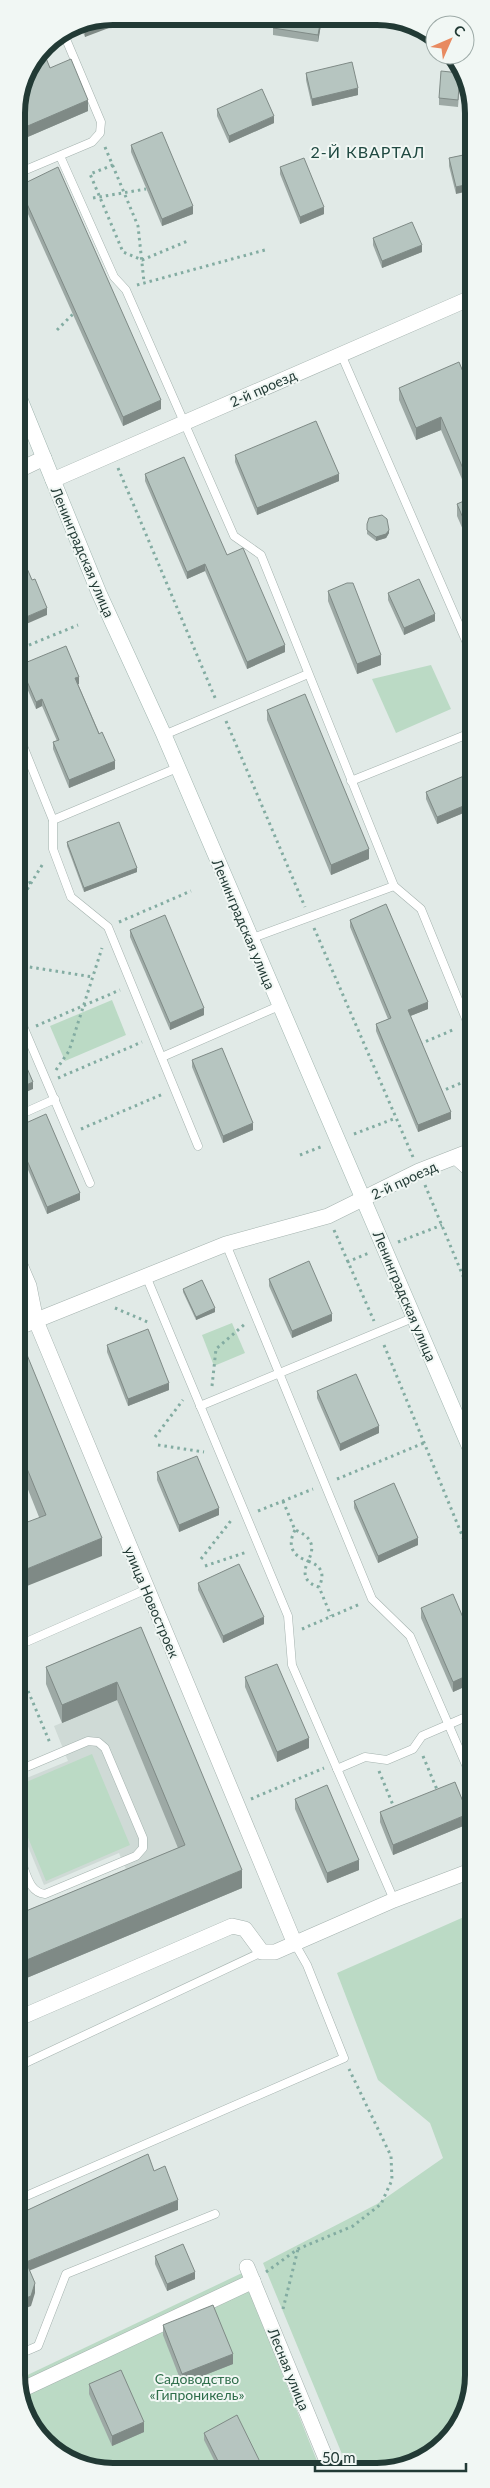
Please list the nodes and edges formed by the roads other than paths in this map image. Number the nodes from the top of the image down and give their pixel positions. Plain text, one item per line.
1 (66, 39) edge
2 (60, 156) junction
3 (25, 170) edge
4 (465, 300) edge
5 (341, 354) junction
6 (25, 413) edge
7 (184, 423) junction
8 (44, 458) junction
9 (25, 467) edge
10 (53, 480) junction
11 (465, 639) edge
12 (308, 674) junction
13 (164, 735) junction
14 (465, 735) edge
15 (25, 752) edge
16 (177, 768) junction
17 (351, 781) junction
18 (53, 820) junction
19 (394, 886) junction
20 (250, 939) junction
21 (279, 1006) junction
22 (465, 1016) edge
23 (25, 1030) edge
24 (162, 1057) junction
25 (54, 1100) junction
26 (25, 1113) edge
27 (198, 1146) dead end
28 (465, 1153) edge
29 (452, 1158) junction
30 (465, 1170) edge
31 (90, 1182) dead end
32 (364, 1199) junction
33 (226, 1244) junction
34 (146, 1276) junction
35 (25, 1277) edge
36 (415, 1317) junction
37 (36, 1321) junction
38 (25, 1325) edge
39 (279, 1373) junction
40 (200, 1406) junction
41 (465, 1436) edge
42 (147, 1589) junction
43 (25, 1642) edge
44 (465, 1718) edge
45 (449, 1725) junction
46 (465, 1763) edge
47 (336, 1767) junction
48 (25, 1768) edge
49 (25, 1872) edge
50 (465, 1873) edge
51 (394, 1900) junction
52 (295, 1944) junction
53 (262, 1952) junction
54 (25, 2016) edge
55 (25, 2063) edge
56 (25, 2197) edge
57 (215, 2214) dead end
58 (25, 2352) edge
59 (26, 2387) edge
60 (329, 2463) edge

1 - 2 lane
2 - 3 lane
2 - 7 lane
4 - 5 street, 2-й проезд
5 - 7 street, 2-й проезд
5 - 11 lane
6 - 8 street, Ленинградская улица
7 - 10 street, 2-й проезд
7 - 12 lane
8 - 9 street
8 - 10 street, Ленинградская улица
10 - 13 street, Ленинградская улица
12 - 13 lane
12 - 17 lane
13 - 16 street, Ленинградская улица
14 - 17 lane
15 - 18 lane
16 - 18 lane
16 - 20 street, Ленинградская улица
17 - 19 lane
18 - 24 lane
19 - 20 lane
19 - 22 lane
20 - 21 street, Ленинградская улица
21 - 24 lane
21 - 32 street, Ленинградская улица
23 - 25 lane
24 - 27 lane
25 - 26 lane
25 - 31 lane
28 - 29 street, 2-й проезд
29 - 30 lane
29 - 32 street, 2-й проезд
32 - 33 street, 2-й проезд
32 - 36 street, Ленинградская улица
33 - 34 street, 2-й проезд
33 - 39 lane
34 - 37 street, 2-й проезд
34 - 40 lane
35 - 37 street, улица Новостроек
36 - 39 lane
36 - 41 street, Ленинградская улица
37 - 38 street, 2-й проезд
37 - 42 street, улица Новостроек
39 - 40 lane
39 - 45 lane
40 - 47 lane
42 - 43 lane
42 - 52 street, улица Новостроек
44 - 45 lane
45 - 46 lane
45 - 47 lane
47 - 51 lane
48 - 49 lane
50 - 51 street
51 - 52 street
52 - 53 street
52 - 56 lane
53 - 54 street
53 - 55 lane
57 - 58 lane
59 - 60 street, Лесная улица

